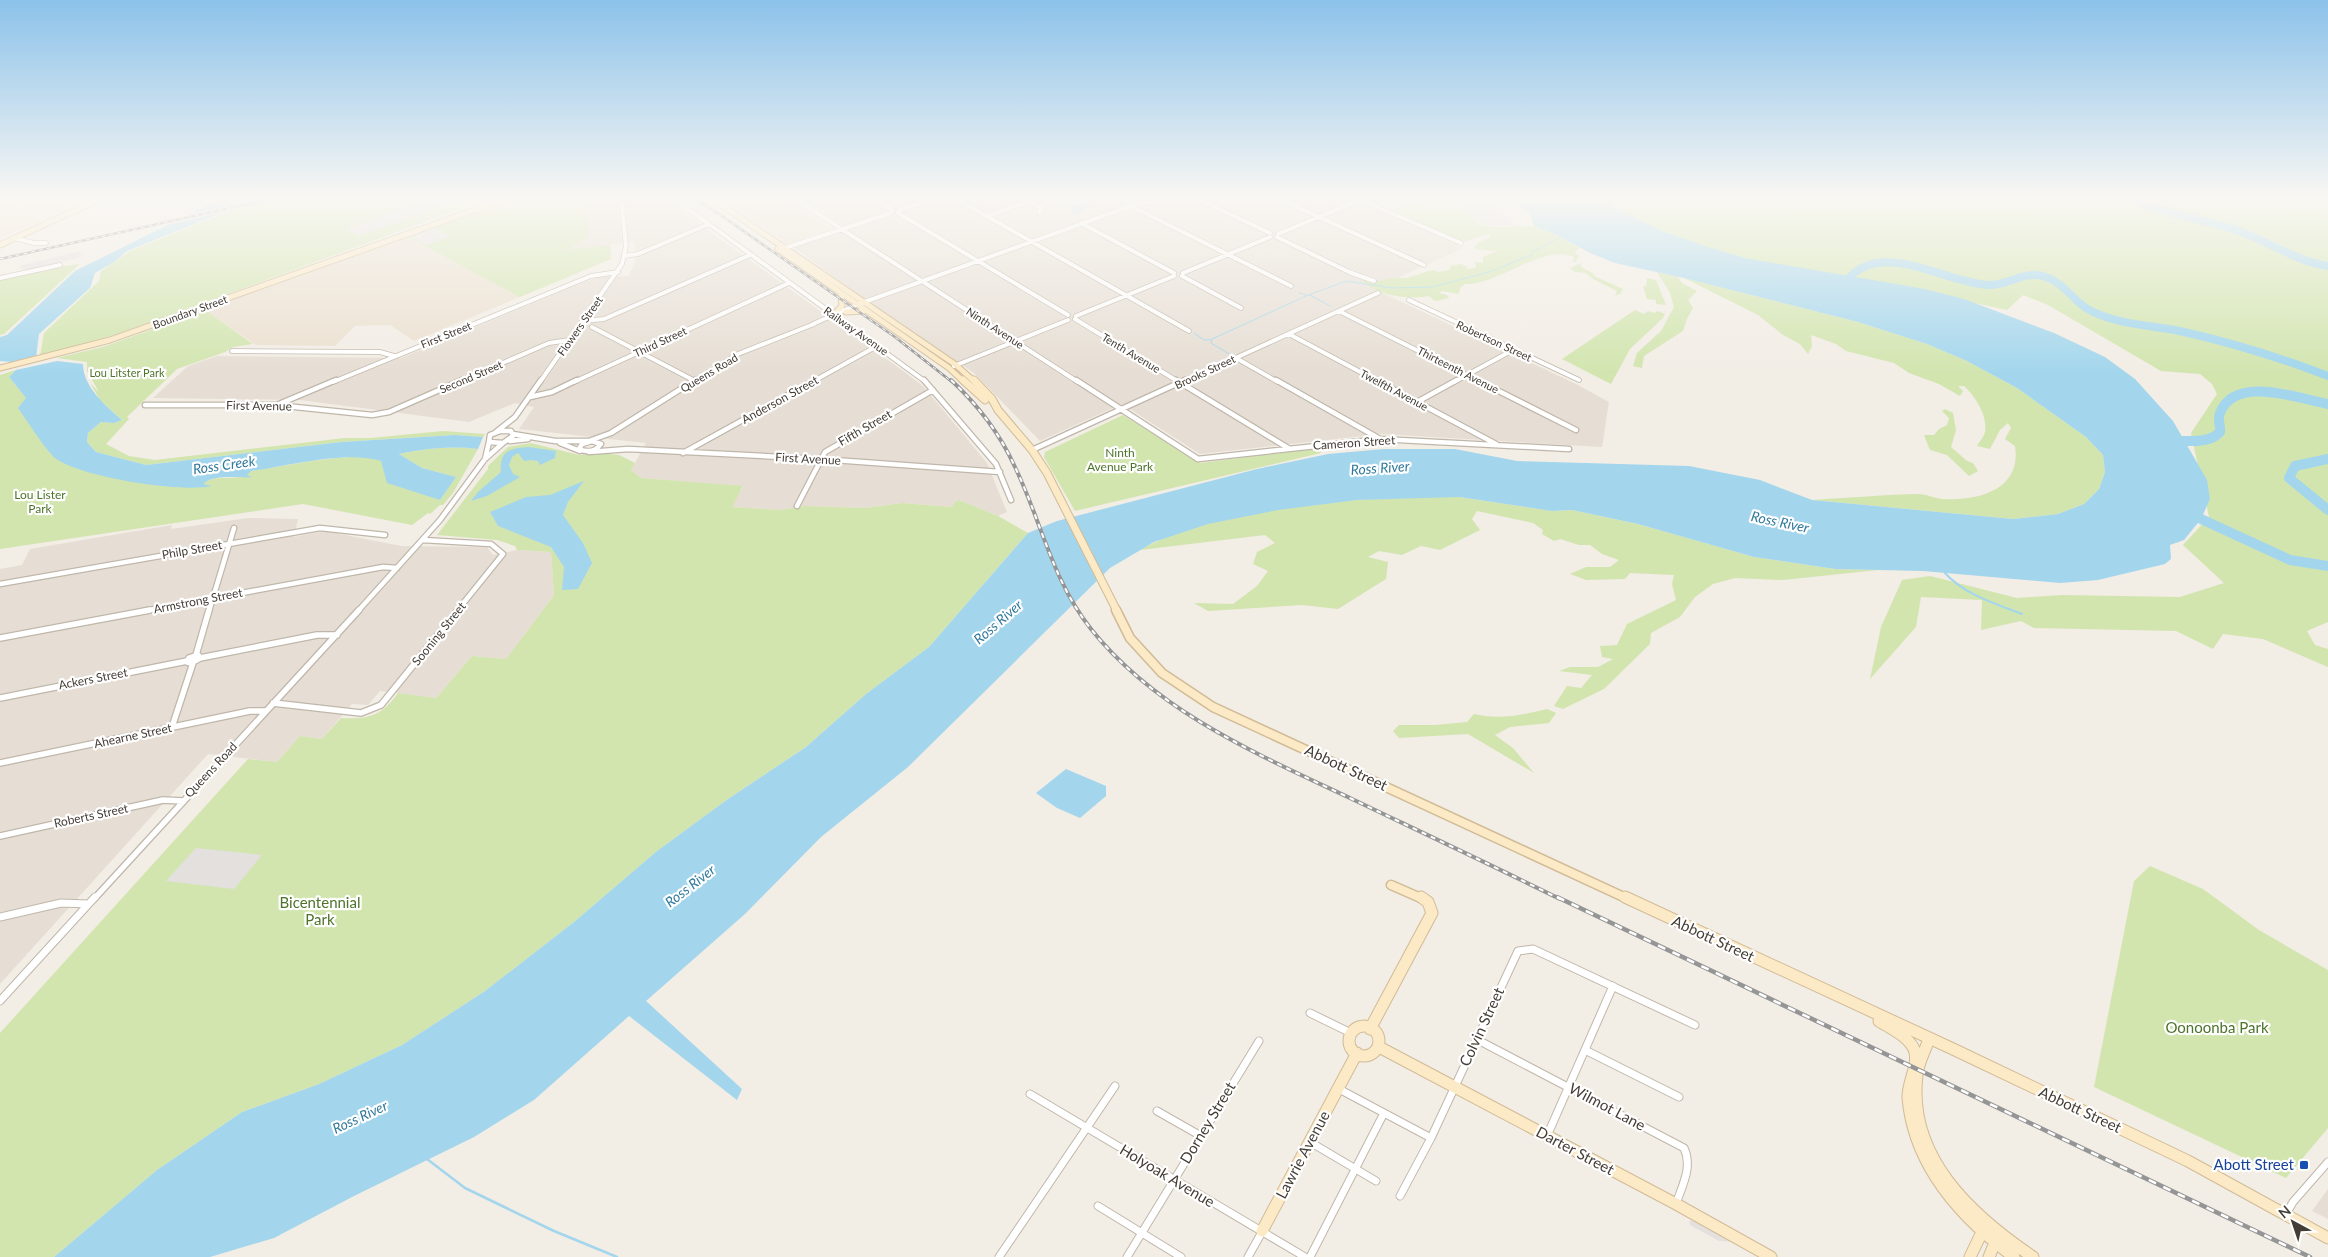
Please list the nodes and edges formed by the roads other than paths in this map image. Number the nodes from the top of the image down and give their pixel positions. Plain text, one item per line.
1 (340, 256) edge
2 (346, 256) edge
3 (624, 256) edge
4 (748, 256) edge
5 (751, 256) edge
6 (788, 256) edge
7 (795, 256) edge
8 (883, 256) edge
9 (970, 256) edge
10 (993, 256) edge
11 (1055, 256) edge
12 (1139, 256) edge
13 (1226, 256) edge
14 (1228, 256) edge
15 (1317, 256) edge
16 (1403, 256) edge
17 (978, 261) junction
18 (60, 265) dead end
19 (1424, 265) dead end
20 (618, 272) junction
21 (1174, 275) junction
22 (1182, 275) junction
23 (0, 278) edge
24 (922, 281) junction
25 (1374, 281) dead end
26 (789, 283) junction
27 (1291, 286) dead end
28 (1378, 293) dead end
29 (841, 294) junction
30 (1126, 296) junction
31 (1410, 300) dead end
32 (860, 305) junction
33 (1241, 308) dead end
34 (1339, 311) junction
35 (846, 312) junction
36 (866, 312) junction
37 (835, 316) junction
38 (1068, 317) junction
39 (1076, 318) junction
40 (583, 320) junction
41 (592, 327) dead end
42 (1189, 331) dead end
43 (1289, 334) junction
44 (124, 335) junction
45 (570, 340) junction
46 (1014, 341) junction
47 (877, 346) junction
48 (1513, 350) junction
49 (232, 351) dead end
50 (638, 352) junction
51 (394, 356) junction
52 (1236, 358) junction
53 (956, 365) junction
54 (0, 368) edge
55 (949, 368) junction
56 (1467, 375) junction
57 (1579, 380) dead end
58 (695, 381) junction
59 (1181, 384) junction
60 (933, 390) junction
61 (530, 397) junction
62 (1417, 402) junction
63 (145, 405) dead end
64 (276, 405) junction
65 (998, 410) junction
66 (1121, 410) junction
67 (372, 415) joint
68 (515, 417) junction
69 (1576, 430) dead end
70 (496, 432) junction
71 (513, 433) junction
72 (611, 433) junction
73 (534, 438) junction
74 (1380, 439) junction
75 (554, 441) junction
76 (589, 441) junction
77 (489, 442) junction
78 (505, 442) junction
79 (601, 444) junction
80 (1499, 445) junction
81 (1289, 448) junction
82 (616, 449) junction
83 (1569, 449) dead end
84 (1032, 450) junction
85 (580, 451) junction
86 (589, 452) junction
87 (683, 453) junction
88 (485, 459) junction
89 (820, 459) junction
90 (1198, 459) joint
91 (1000, 472) junction
92 (1012, 500) dead end
93 (797, 506) dead end
94 (1066, 510) joint
95 (234, 528) dead end
96 (386, 535) dead end
97 (423, 540) junction
98 (230, 543) junction
99 (397, 568) junction
100 (0, 584) edge
101 (213, 598) junction
102 (337, 635) junction
103 (0, 638) edge
104 (198, 657) junction
105 (190, 662) junction
106 (0, 698) edge
107 (273, 703) junction
108 (265, 711) junction
109 (172, 728) junction
110 (0, 763) edge
111 (183, 801) junction
112 (0, 836) edge
113 (1391, 884) dead end
114 (88, 904) junction
115 (0, 917) edge
116 (1614, 986) junction
117 (0, 1001) edge
118 (1862, 1009) junction
119 (1310, 1013) dead end
120 (1695, 1025) dead end
121 (1370, 1029) junction
122 (1351, 1033) junction
123 (1476, 1039) junction
124 (1930, 1039) junction
125 (1258, 1041) dead end
126 (1378, 1048) junction
127 (1586, 1050) junction
128 (1357, 1053) junction
129 (1114, 1086) dead end
130 (1454, 1086) junction
131 (1568, 1086) junction
132 (1339, 1089) junction
133 (1030, 1094) dead end
134 (1679, 1097) dead end
135 (1157, 1111) dead end
136 (1384, 1113) junction
137 (1087, 1127) junction
138 (1201, 1136) junction
139 (1547, 1136) junction
140 (1431, 1138) junction
141 (1310, 1142) junction
142 (2328, 1162) edge
143 (1355, 1168) junction
144 (1174, 1180) junction
145 (1376, 1182) dead end
146 (1400, 1196) dead end
147 (1676, 1204) junction
148 (1098, 1206) dead end
149 (2286, 1214) junction
150 (1984, 1228) junction
151 (1262, 1231) junction
152 (1142, 1232) junction
153 (1997, 1238) junction
154 (2328, 1238) edge
155 (999, 1257) edge
156 (1127, 1257) edge
157 (1181, 1257) edge
158 (1248, 1257) edge
159 (1305, 1257) edge
160 (1310, 1257) edge
161 (1771, 1257) edge
162 (1970, 1257) edge
163 (1989, 1257) edge
164 (2014, 1257) edge
165 (2033, 1257) edge

1 - 44 main road, Boundary Street
2 - 44 main road, Boundary Street
3 - 20 street, Flowers Street
4 - 40 street
5 - 26 street, Railway Avenue
6 - 29 main road, Railway Avenue
7 - 32 main road, Railway Avenue
8 - 24 street, Ninth Avenue
9 - 17 street
10 - 17 street
11 - 30 street
12 - 21 street
13 - 22 street
14 - 27 street
15 - 25 street
16 - 19 street
17 - 24 street
17 - 38 street
18 - 23 street
20 - 40 street, Flowers Street
20 - 51 street, First Street
21 - 22 street
21 - 30 street
22 - 33 street
24 - 32 street
24 - 46 street, Ninth Avenue
26 - 37 street, Railway Avenue
26 - 50 street, Third Street
28 - 34 street, Brooks Street
29 - 32 main road, Railway Avenue
29 - 37 main road
30 - 39 street
30 - 42 street
31 - 48 street, Robertson Street
32 - 35 street, Queens Road
32 - 36 main road, Railway Avenue
32 - 37 street, Queens Road
32 - 53 main road, Railway Avenue
34 - 43 street, Brooks Street
34 - 56 street, Thirteenth Avenue
35 - 36 main road
35 - 37 street, Queens Road
36 - 55 main road, Railway Avenue
37 - 47 street, Railway Avenue
37 - 58 street, Queens Road
38 - 39 street
38 - 46 street
39 - 59 street, Tenth Avenue
40 - 45 street, Flowers Street
41 - 50 street
43 - 52 street, Brooks Street
43 - 62 street, Twelfth Avenue
44 - 54 main road, Boundary Street
45 - 61 street, Flowers Street
45 - 67 street, Second Street
46 - 53 street
46 - 66 street, Ninth Avenue
47 - 60 street, Railway Avenue
47 - 87 street, Anderson Street
48 - 56 street
48 - 57 street, Robertson Street
49 - 51 street
50 - 58 street
50 - 61 street, Third Street
51 - 64 street, First Street
52 - 59 street, Brooks Street
52 - 74 street
53 - 55 street
53 - 65 main road, Railway Avenue
55 - 65 main road, Railway Avenue
56 - 62 street
56 - 69 street, Thirteenth Avenue
58 - 72 street, Queens Road
59 - 66 street, Brooks Street
59 - 81 street, Tenth Avenue
60 - 89 street, Fifth Street
60 - 91 street, Railway Avenue
61 - 68 street, Flowers Street
62 - 80 street, Twelfth Avenue
63 - 64 street, First Avenue
64 - 67 street, First Avenue
65 - 84 main road, Railway Avenue
66 - 84 street, Brooks Street
66 - 90 street, Ninth Avenue
68 - 70 street, Flowers Street
68 - 71 street, Flowers Street
70 - 71 street
70 - 77 street, Flowers Street
71 - 73 street
71 - 78 street
72 - 76 street, Queens Road
72 - 79 street, Queens Road
73 - 75 street
73 - 78 street
74 - 80 street, Cameron Street
74 - 81 street, Cameron Street
75 - 76 street
75 - 85 street
76 - 79 street, First Avenue
76 - 85 street
77 - 78 street
77 - 88 street
78 - 88 street
79 - 82 street, First Avenue
79 - 86 street, Queens Road
80 - 83 street, Cameron Street
81 - 90 street, Cameron Street
82 - 86 street, First Avenue
82 - 87 street, First Avenue
84 - 94 main road, Railway Avenue
85 - 86 street, First Avenue
87 - 89 street, First Avenue
88 - 97 street
89 - 91 street, First Avenue
89 - 93 street, Fifth Street
91 - 92 street, Railway Avenue
94 - 118 main road, Abbott Street
95 - 98 street
96 - 98 street, Philp Street
97 - 99 street, Queens Road
97 - 107 street, Sooning Street
98 - 100 street, Philp Street
98 - 101 street
99 - 101 street, Armstrong Street
99 - 102 street, Queens Road
101 - 103 street, Armstrong Street
101 - 104 street
102 - 104 street
102 - 107 street, Queens Road
104 - 105 street
105 - 106 street, Ackers Street
105 - 109 street
107 - 108 street, Queens Road
108 - 109 street, Ahearne Street
108 - 111 street, Queens Road
109 - 110 street, Ahearne Street
111 - 112 street, Roberts Street
111 - 114 street, Queens Road
113 - 121 main road
114 - 115 street
114 - 117 street, Queens Road
116 - 120 street
116 - 123 street, Colvin Street
116 - 127 street
118 - 124 main road, Abbott Street
118 - 150 main road
119 - 122 street
121 - 122 main road
121 - 126 main road
122 - 128 main road
123 - 130 street, Colvin Street
123 - 131 street, Wilmot Lane
124 - 149 main road, Abbott Street
124 - 150 main road
125 - 138 street, Dorney Street
126 - 128 main road
126 - 130 main road, Darter Street
127 - 131 street
127 - 134 street
128 - 132 main road, Lawrie Avenue
129 - 137 street
130 - 139 main road, Darter Street
130 - 140 street, Colvin Street
131 - 139 street
131 - 147 street, Wilmot Lane
132 - 136 street
132 - 141 main road, Lawrie Avenue
133 - 137 street, Holyoak Avenue
135 - 138 street
136 - 140 street
136 - 143 street
137 - 144 street, Holyoak Avenue
137 - 155 street
138 - 144 street, Dorney Street
139 - 147 main road, Darter Street
140 - 146 street, Colvin Street
141 - 143 street
141 - 151 main road, Lawrie Avenue
142 - 149 street
143 - 145 street
143 - 160 street
144 - 151 street, Holyoak Avenue
144 - 152 street, Dorney Street
147 - 161 main road, Darter Street
148 - 152 street
149 - 154 main road, Abbott Street
150 - 153 main road
150 - 162 main road
151 - 158 street, Lawrie Avenue
151 - 159 street, Holyoak Avenue
152 - 156 street, Dorney Street
152 - 157 street
153 - 163 main road
153 - 164 main road
153 - 165 main road

